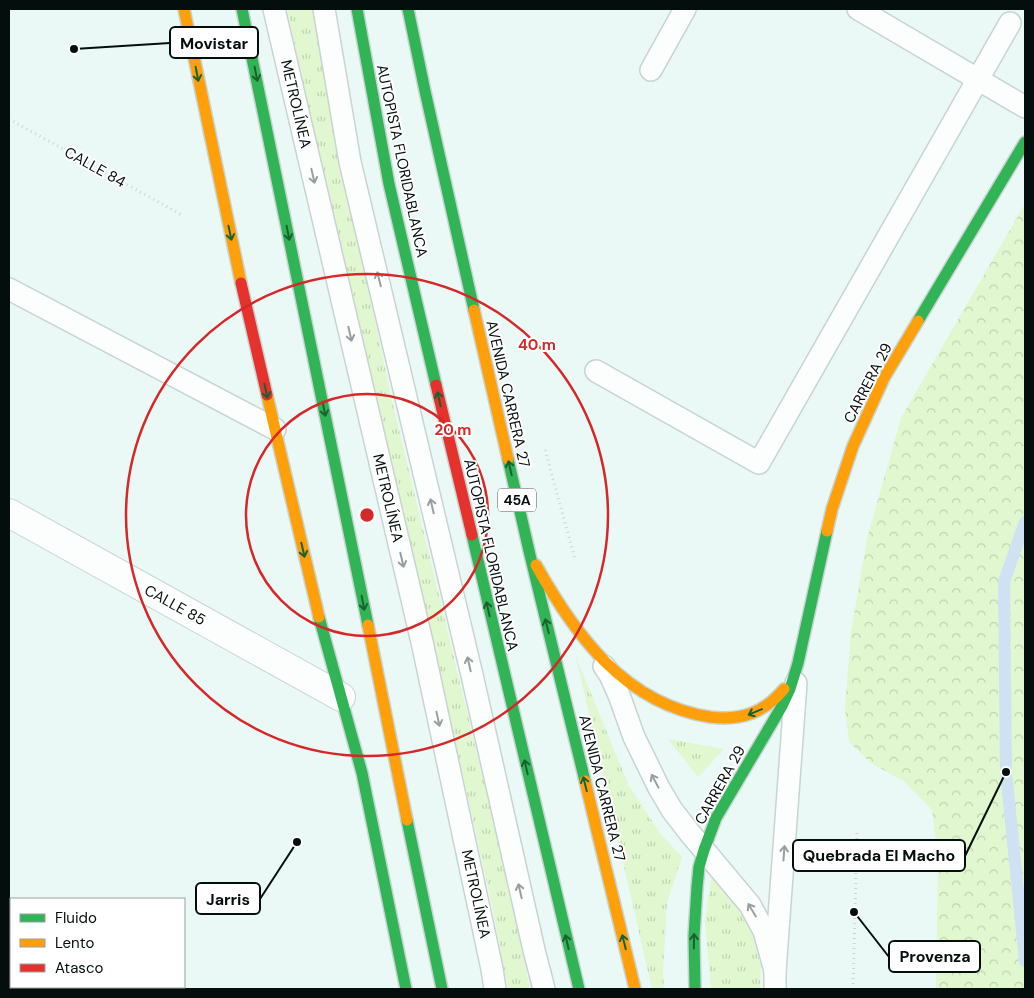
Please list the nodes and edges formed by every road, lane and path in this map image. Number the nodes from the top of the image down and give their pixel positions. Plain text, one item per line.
1 (184, 9) edge
2 (242, 9) edge
3 (274, 9) edge
4 (324, 9) edge
5 (357, 9) edge
6 (408, 9) edge
7 (685, 9) edge
8 (858, 9) edge
9 (1010, 22) dead end
10 (650, 70) dead end
11 (978, 79) junction
12 (1025, 107) edge
13 (9, 119) edge
14 (1025, 142) edge
15 (182, 215) dead end
16 (9, 289) edge
17 (596, 371) dead end
18 (275, 429) junction
19 (543, 444) dead end
20 (9, 513) edge
21 (530, 555) junction
22 (577, 566) dead end
23 (594, 652) junction
24 (798, 664) junction
25 (341, 697) junction
26 (857, 833) dead end
27 (704, 850) junction
28 (775, 980) edge
29 (406, 989) edge
30 (442, 989) edge
31 (495, 989) edge
32 (544, 989) edge
33 (579, 989) edge
34 (635, 989) edge
35 (695, 989) edge
36 (853, 989) edge

1 -> 18 main road
2 -> 30 main road
3 -> 31 lane, METROLÍNEA
32 -> 4 lane
33 -> 5 main road, AUTOPISTA FLORIDABLANCA
21 -> 6 main road, AVENIDA CARRERA 27 / 45A
7 - 10 lane
8 - 11 lane
9 - 11 lane
11 - 12 lane
11 - 17 lane
13 - 15 path, CALLE 84
14 - 24 main road, CARRERA 29
16 - 18 lane
18 -> 25 main road
19 - 22 path
20 - 25 street, CALLE 85
21 - 23 main road, CARRERA 29
34 -> 21 main road, AVENIDA CARRERA 27 / 45A
24 -> 23 main road, CARRERA 29
27 -> 23 lane
24 - 27 main road, CARRERA 29
28 -> 24 lane
25 - 29 main road
26 - 36 path
28 -> 27 lane
35 -> 27 main road, CARRERA 29

